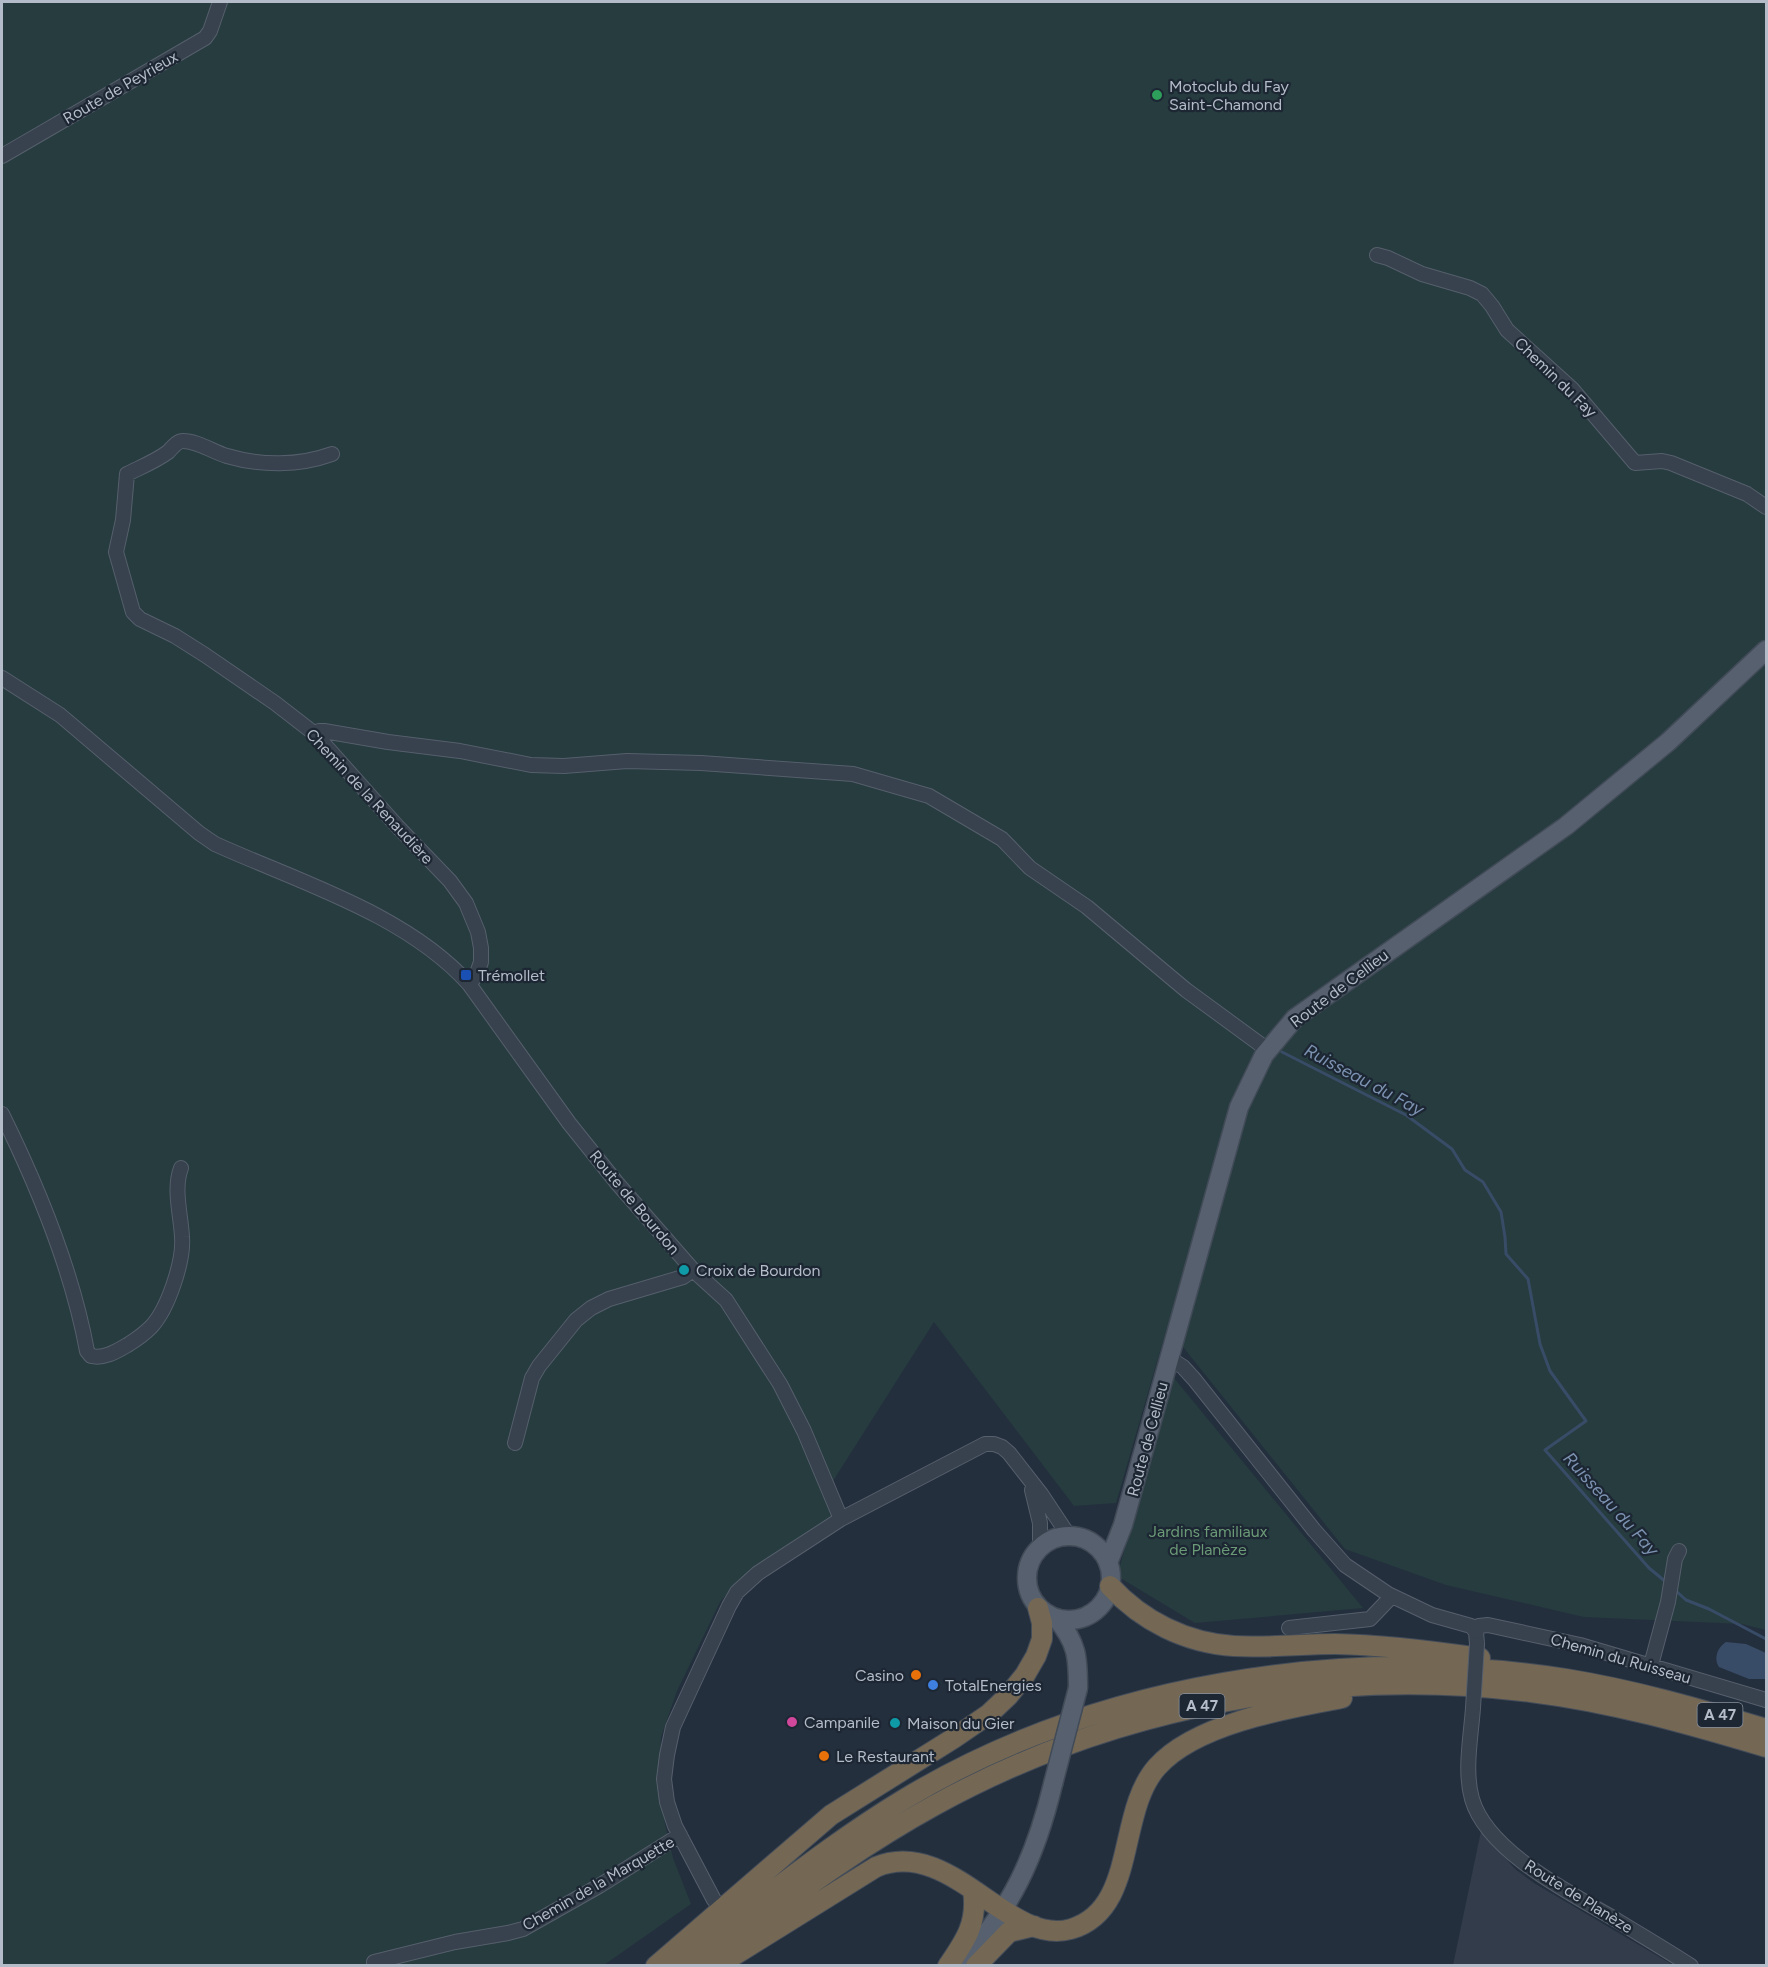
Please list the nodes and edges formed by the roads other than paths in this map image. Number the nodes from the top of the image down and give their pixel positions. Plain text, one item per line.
1 (220, 2) edge
2 (2, 156) edge
3 (1377, 255) dead end
4 (332, 454) dead end
5 (1767, 507) edge
6 (1767, 650) edge
7 (2, 678) edge
8 (315, 734) junction
9 (469, 984) junction
10 (1268, 1050) junction
11 (2, 1114) edge
12 (181, 1168) dead end
13 (693, 1270) junction
14 (1169, 1358) junction
15 (515, 1443) dead end
16 (1026, 1477) junction
17 (1126, 1515) junction
18 (838, 1521) junction
19 (1069, 1536) junction
20 (1088, 1540) junction
21 (1040, 1547) junction
22 (1679, 1551) dead end
23 (1108, 1563) junction
24 (1110, 1586) junction
25 (1392, 1596) junction
26 (1038, 1608) junction
27 (1090, 1615) junction
28 (1057, 1619) junction
29 (1289, 1628) dead end
30 (1474, 1629) junction
31 (1651, 1665) junction
32 (1537, 1675) junction
33 (1427, 1685) junction
34 (1078, 1688) junction
35 (1767, 1700) edge
36 (1767, 1729) edge
37 (1767, 1747) edge
38 (680, 1835) junction
39 (973, 1890) junction
40 (714, 1900) dead end
41 (1004, 1909) junction
42 (1034, 1926) junction
43 (374, 1962) dead end
44 (656, 1965) edge
45 (672, 1965) edge
46 (697, 1965) edge
47 (717, 1965) edge
48 (948, 1965) edge
49 (959, 1965) edge
50 (976, 1965) edge
51 (1691, 1965) edge

1 - 2 street, Route de Peyrieux
3 - 5 street, Chemin du Fay
4 - 8 street, Chemin de la Renaudière
6 - 10 main road, Route de Cellieu
7 - 9 street, Route de Bourdon
8 - 9 street, Chemin de la Renaudière
8 - 10 street
9 - 13 street, Route de Bourdon
10 - 14 main road, Route de Cellieu
11 - 12 street
13 - 15 street
13 - 18 street, Route de Bourdon
14 - 17 main road, Route de Cellieu
14 - 25 street
16 - 18 street
16 - 19 street
16 - 21 street
17 - 20 main road, Route de Cellieu
17 - 23 main road, Route de Cellieu
18 - 38 street
19 - 20 main road
19 - 21 main road
20 - 23 main road
21 - 26 main road
22 - 31 street
23 - 24 main road
24 - 27 main road
24 - 32 highway
25 - 29 street
25 - 30 street
26 - 28 main road
26 - 44 highway
27 - 28 main road
27 - 34 main road
28 - 34 main road
30 - 31 street, Chemin du Ruisseau
30 - 51 street, Route de Planèze, bridge
31 - 35 street, Chemin du Ruisseau
32 - 36 highway, A 47
32 - 45 highway, A 47
33 - 37 highway, A 47
33 - 42 highway
33 - 46 highway, A 47
34 - 41 main road, bridge
38 - 40 street
38 - 43 street, Chemin de la Marquette
39 - 41 highway
39 - 47 highway
39 - 48 highway
41 - 42 highway
41 - 49 main road
42 - 50 highway

